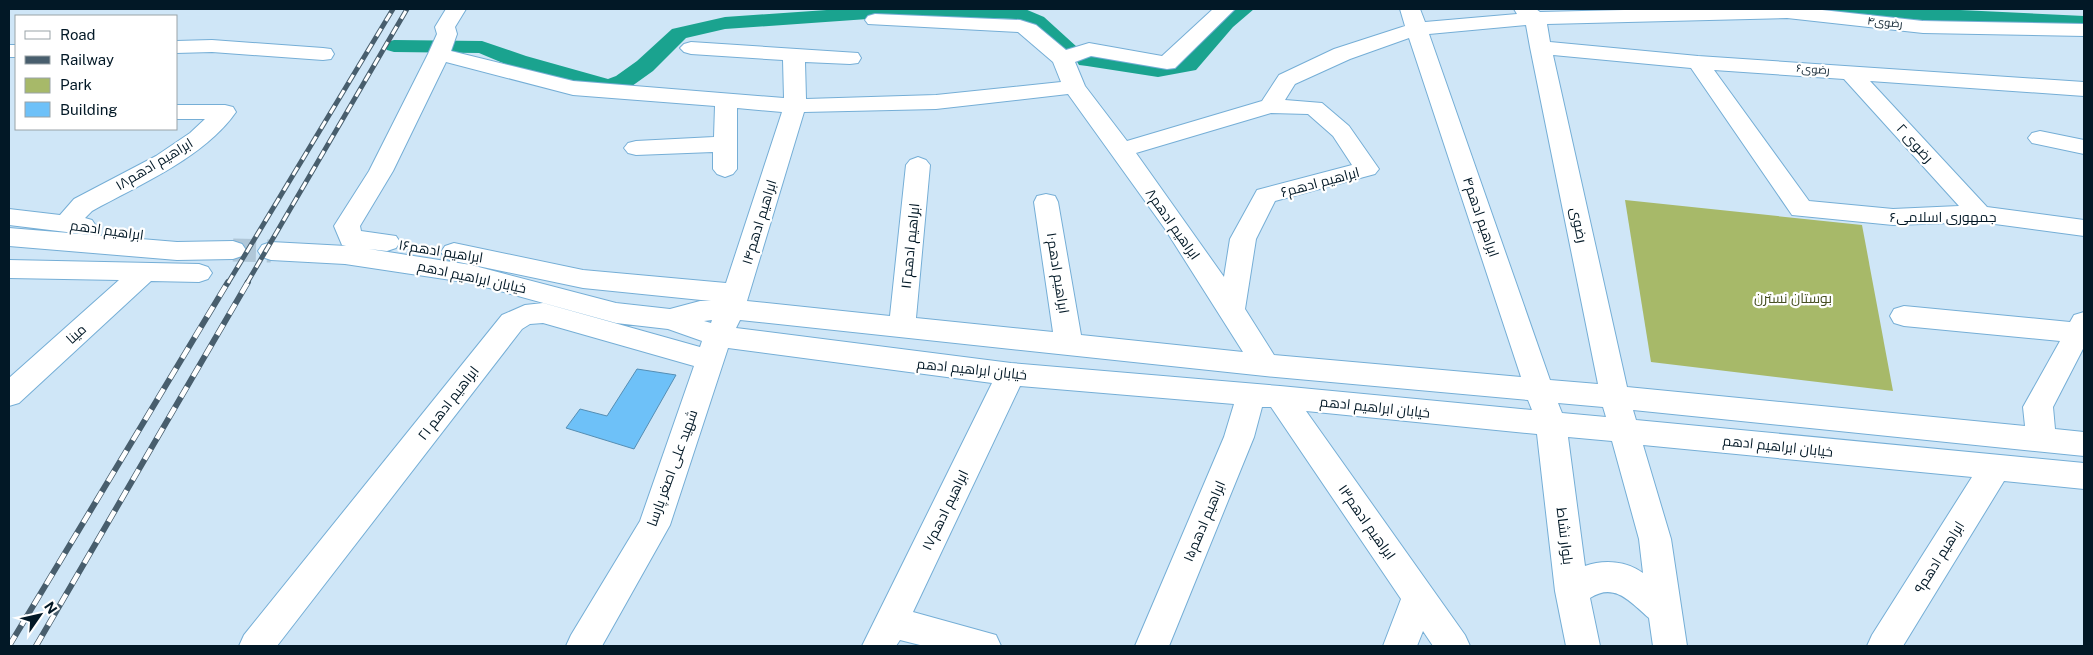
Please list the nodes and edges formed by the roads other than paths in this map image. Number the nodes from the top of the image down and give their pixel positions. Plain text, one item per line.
1 (456, 9) edge
2 (1225, 9) edge
3 (1939, 9) edge
4 (1534, 12) edge
5 (2084, 13) edge
6 (1414, 19) edge
7 (875, 20) dead end
8 (2084, 30) edge
9 (443, 44) junction
10 (178, 47) edge
11 (1541, 47) junction
12 (690, 48) dead end
13 (324, 54) dead end
14 (794, 55) junction
15 (850, 58) dead end
16 (1063, 59) junction
17 (1698, 62) junction
18 (1850, 72) junction
19 (1074, 87) junction
20 (2084, 89) edge
21 (726, 100) junction
22 (794, 106) junction
23 (1270, 106) junction
24 (178, 112) edge
25 (2040, 138) dead end
26 (725, 144) junction
27 (2084, 147) edge
28 (636, 148) dead end
29 (1122, 150) junction
30 (918, 165) dead end
31 (725, 169) dead end
32 (1046, 202) dead end
33 (1980, 214) junction
34 (9, 217) edge
35 (66, 224) junction
36 (2084, 228) edge
37 (9, 237) edge
38 (206, 241) tunnel mouth
39 (233, 250) tunnel mouth
40 (271, 251) tunnel mouth
41 (9, 268) edge
42 (144, 272) junction
43 (199, 274) dead end
44 (1232, 308) junction
45 (1904, 316) dead end
46 (724, 325) junction
47 (902, 327) junction
48 (2081, 327) edge
49 (1069, 344) junction
50 (1265, 365) junction
51 (1011, 374) junction
52 (1540, 390) junction
53 (9, 395) edge
54 (1266, 396) junction
55 (1615, 397) junction
56 (1551, 424) junction
57 (1625, 431) junction
58 (2041, 440) junction
59 (2084, 444) edge
60 (1995, 468) junction
61 (2084, 476) edge
62 (1572, 591) junction
63 (1419, 597) junction
64 (1665, 610) junction
65 (885, 634) edge
66 (256, 646) edge
67 (583, 646) edge
68 (984, 646) edge
69 (1152, 646) edge
70 (1400, 646) edge
71 (1453, 646) edge
72 (1583, 646) edge
73 (1670, 646) edge
74 (1884, 646) edge

1 - 9 street
2 - 16 street
3 - 5 street
4 - 6 street, رضوی۴
4 - 8 street, رضوی۴
4 - 11 street, رضوی
6 - 23 street, رضوی۴
6 - 52 street, ابراهیم ادهم۴
7 - 16 street
9 - 21 street
9 - 46 street, ابراهیم ادهم۱۶
10 - 13 street
11 - 17 street, رضوی۶
11 - 55 street, رضوی
12 - 14 street
14 - 15 street
14 - 22 street, ابراهیم ادهم۱۴
16 - 19 street, ابراهیم ادهم۸
17 - 18 street, رضوی۶
17 - 33 street, جمهوری اسلامی۶
18 - 20 street, رضوی۶
18 - 33 street, رضوی ۲
19 - 22 street
19 - 29 street, ابراهیم ادهم۸
21 - 22 street
21 - 26 street
22 - 46 street, ابراهیم ادهم۱۴
23 - 29 street
23 - 44 street, ابراهیم ادهم۶
24 - 35 street, ابراهیم ادهم۱۸
25 - 27 street
26 - 28 street
26 - 31 street
29 - 44 street, ابراهیم ادهم۸
30 - 47 street, ابراهیم ادهم۱۲
32 - 49 street, ابراهیم ادهم۱۰
33 - 36 street, جمهوری اسلامی۶
34 - 35 street, ابراهیم ادهم
35 - 38 street, ابراهیم ادهم
37 - 39 street
40 - 46 street, خیابان ابراهیم ادهم
41 - 42 street
42 - 43 street
42 - 53 street, مینا
44 - 50 street, ابراهیم ادهم۸
45 - 48 street
46 - 47 street, خیابان ابراهیم ادهم
46 - 51 street, خیابان ابراهیم ادهم
46 - 66 street, ابراهیم ادهم ۲۱
46 - 67 street, شهید علی اصغر پارسا
47 - 49 street, خیابان ابراهیم ادهم
48 - 58 street
49 - 50 street, خیابان ابراهیم ادهم
50 - 52 street, خیابان ابراهیم ادهم
51 - 54 street, خیابان ابراهیم ادهم
51 - 65 street, ابراهیم ادهم۱۷
52 - 55 street, خیابان ابراهیم ادهم
52 - 56 street, ابراهیم ادهم۴
54 - 56 street, خیابان ابراهیم ادهم
54 - 63 street, ابراهیم ادهم۱۳
54 - 69 street, ابراهیم ادهم۱۵
55 - 57 street, رضوی
55 - 58 street, خیابان ابراهیم ادهم
56 - 57 street, خیابان ابراهیم ادهم
56 - 62 street, بلوار نشاط
57 - 60 street, خیابان ابراهیم ادهم
57 - 64 street
58 - 59 street, خیابان ابراهیم ادهم
60 - 61 street, خیابان ابراهیم ادهم
60 - 74 street, ابراهیم ادهم۹
62 - 64 street
62 - 72 street, بلوار نشاط
63 - 70 street
63 - 71 street, ابراهیم ادهم۱۳
64 - 73 street
65 - 68 street

